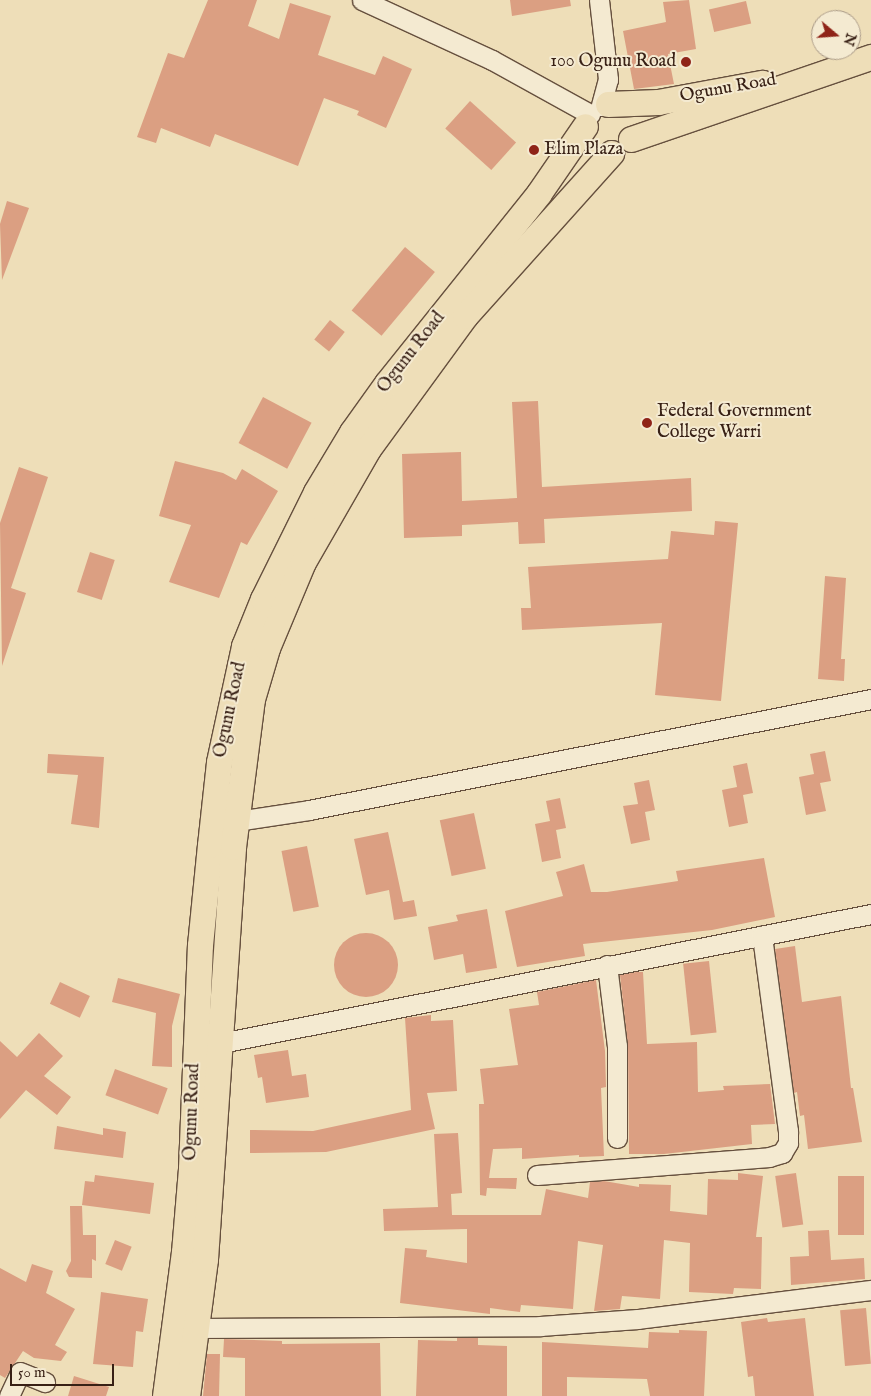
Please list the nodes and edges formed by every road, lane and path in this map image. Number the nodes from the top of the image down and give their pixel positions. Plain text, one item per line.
1 (362, 0) edge
2 (598, 0) edge
3 (871, 57) edge
4 (819, 73) junction
5 (596, 112) junction
6 (631, 139) junction
7 (611, 153) junction
8 (871, 699) edge
9 (237, 821) junction
10 (871, 914) edge
11 (762, 936) junction
12 (607, 965) junction
13 (221, 1043) junction
14 (617, 1138) dead end
15 (537, 1175) dead end
16 (871, 1290) edge
17 (196, 1328) junction
18 (45, 1382) dead end
19 (9, 1396) edge
20 (165, 1396) edge
21 (187, 1396) edge

1 - 5 street
2 - 5 street
3 - 4 main road, Ogunu Road
4 - 5 main road, Ogunu Road
4 - 6 main road, Ogunu Road
5 - 6 main road
5 - 7 main road
5 - 20 main road, Ogunu Road
6 - 7 main road
7 - 9 main road, Ogunu Road
8 - 9 street
9 - 13 main road, Ogunu Road
10 - 11 street
11 - 12 street
11 - 15 street
12 - 13 street
12 - 14 street
13 - 17 main road, Ogunu Road
16 - 17 street
17 - 21 main road, Ogunu Road
18 - 19 street

